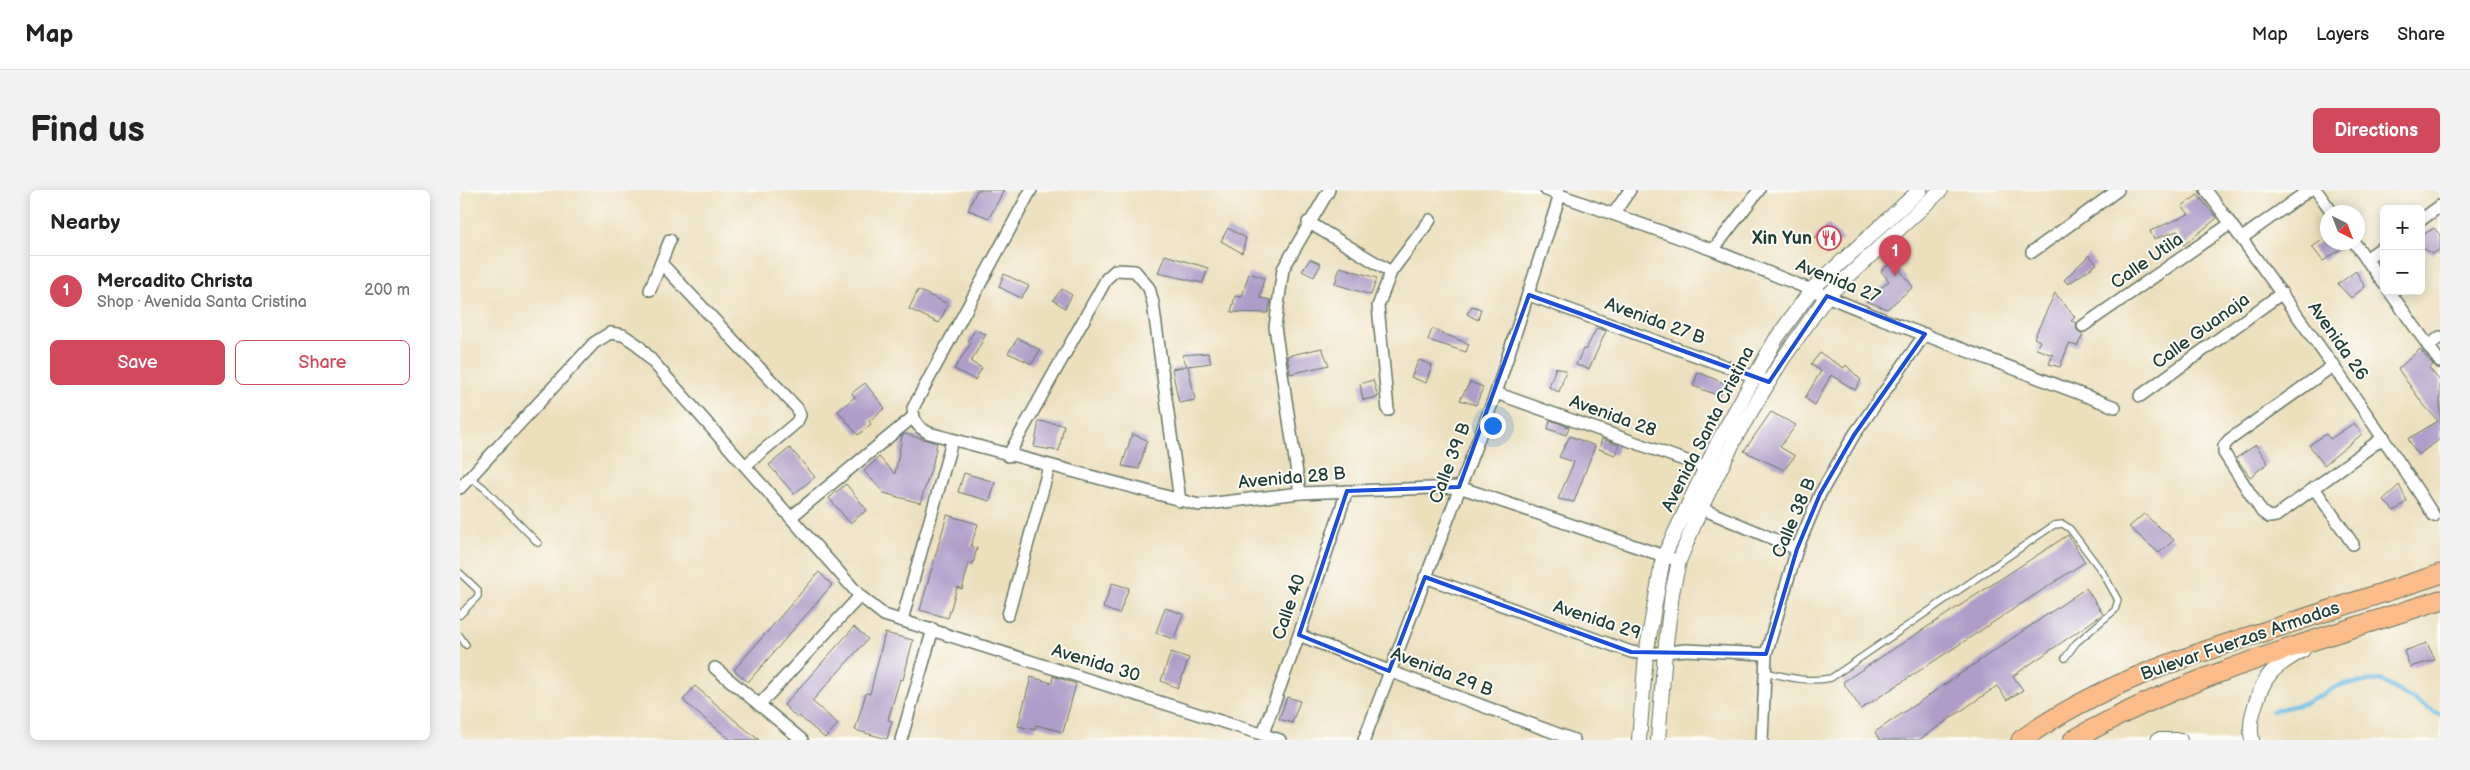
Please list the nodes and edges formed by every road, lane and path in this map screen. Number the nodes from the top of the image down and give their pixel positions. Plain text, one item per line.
1 (1031, 190) edge
2 (1329, 190) edge
3 (1546, 190) edge
4 (1630, 190) edge
5 (1759, 190) edge
6 (1920, 190) edge
7 (1942, 190) edge
8 (2118, 190) edge
9 (2206, 190) edge
10 (2309, 190) edge
11 (2316, 190) edge
12 (1560, 195) junction
13 (2327, 205) edge
14 (2440, 206) edge
15 (1614, 213) junction
16 (2425, 217) edge
17 (1430, 220) dead end
18 (1308, 222) junction
19 (2230, 224) junction
20 (2242, 238) junction
21 (670, 240) dead end
22 (2380, 249) edge
23 (1713, 250) junction
24 (2360, 250) edge
25 (2032, 252) dead end
26 (2366, 259) junction
27 (661, 263) junction
28 (1391, 272) junction
29 (2380, 278) edge
30 (1812, 289) junction
31 (650, 290) dead end
32 (2282, 293) junction
33 (1529, 295) junction
34 (2392, 295) edge
35 (1827, 296) junction
36 (2083, 326) dead end
37 (1925, 334) junction
38 (2440, 337) edge
39 (2428, 346) junction
40 (2440, 362) edge
41 (2334, 365) junction
42 (1755, 375) junction
43 (1769, 382) junction
44 (1496, 393) junction
45 (2140, 396) dead end
46 (2115, 407) dead end
47 (1388, 410) dead end
48 (913, 417) junction
49 (2384, 437) junction
50 (952, 441) junction
51 (1008, 456) junction
52 (746, 465) junction
53 (1049, 467) junction
54 (1712, 470) junction
55 (470, 477) junction
56 (1459, 487) junction
57 (460, 488) edge
58 (2314, 488) junction
59 (1347, 491) junction
60 (1300, 493) junction
61 (1180, 501) junction
62 (1695, 506) junction
63 (2434, 516) dead end
64 (791, 517) junction
65 (538, 543) dead end
66 (2353, 544) dead end
67 (1797, 549) junction
68 (1663, 558) junction
69 (1679, 562) junction
70 (460, 573) edge
71 (2440, 574) edge
72 (1425, 577) junction
73 (860, 596) junction
74 (2440, 600) edge
75 (1008, 615) dead end
76 (460, 616) edge
77 (902, 620) junction
78 (933, 629) junction
79 (1299, 635) junction
80 (460, 636) edge
81 (2321, 639) junction
82 (466, 645) dead end
83 (1665, 652) junction
84 (1646, 654) junction
85 (1766, 654) junction
86 (2065, 658) dead end
87 (715, 668) dead end
88 (1389, 671) junction
89 (1765, 672) junction
90 (759, 705) junction
91 (1263, 733) junction
92 (802, 740) edge
93 (901, 740) edge
94 (1280, 740) edge
95 (1364, 740) edge
96 (1574, 740) edge
97 (1639, 740) edge
98 (1658, 740) edge
99 (1762, 740) edge
100 (2021, 740) edge
101 (2073, 740) edge
102 (2158, 740) edge
103 (2180, 740) edge
104 (2252, 740) edge

1 - 48 street
2 - 18 street
3 - 12 street, Avenida 27
4 - 15 street
5 - 23 street
6 - 30 street, Avenida Santa Cristina
7 - 35 street, Avenida Santa Cristina
8 - 25 street
9 - 19 street, Avenida 26
10 - 20 street
11 - 13 street
12 - 15 street, Avenida 27
12 - 33 street, Calle 39 B
14 - 16 street
15 - 23 street, Avenida 27
17 - 28 street
18 - 28 street
18 - 60 street
19 - 20 street, Avenida 26
19 - 36 street, Calle Utila
20 - 32 street, Avenida 26
21 - 27 street
22 - 26 street
23 - 30 street, Avenida 27
24 - 26 street
26 - 29 street
27 - 31 street
27 - 52 street
28 - 47 street
30 - 35 street, Avenida 27
30 - 42 street, Avenida Santa Cristina
32 - 41 street, Avenida 26
32 - 45 street, Calle Guanaja
33 - 42 street, Avenida 27 B
33 - 44 street, Calle 39 B
34 - 39 street
35 - 37 street, Avenida 27
35 - 43 street, Avenida Santa Cristina
37 - 46 street, Avenida 27
37 - 67 street, Calle 38 B
38 - 39 street
39 - 40 street
41 - 49 street, Avenida 26
41 - 58 street
42 - 43 street, Avenida 27 B
42 - 54 street, Avenida Santa Cristina
43 - 54 street, Avenida Santa Cristina
44 - 54 street, Avenida 28
44 - 56 street, Calle 39 B
48 - 50 street, Avenida 28 B
48 - 64 street
49 - 58 street
49 - 63 street, Avenida 26
50 - 51 street, Avenida 28 B
50 - 77 street
51 - 53 street, Avenida 28 B
51 - 61 street
52 - 55 street, Avenida 30
52 - 64 street, Avenida 30
53 - 61 street, Avenida 28 B
53 - 75 street
54 - 62 street, Avenida Santa Cristina
55 - 57 street
55 - 65 lane
56 - 59 street, Avenida 28 B
56 - 68 street, Avenida 28 B
56 - 72 street, Calle 39 B
58 - 66 street
59 - 60 street, Avenida 28 B
59 - 79 street, Calle 40
60 - 61 street, Avenida 28 B
62 - 67 street
62 - 68 street, Avenida Santa Cristina
62 - 69 street, Avenida Santa Cristina
64 - 73 street, Avenida 30
67 - 85 street, Calle 38 B
68 - 69 street, Avenida 28 B
68 - 84 street, Avenida Santa Cristina
69 - 83 street, Avenida Santa Cristina
70 - 76 lane
71 - 100 highway, Bulevar Fuerzas Armadas
72 - 84 street, Avenida 29
72 - 88 street, Calle 39 B
73 - 77 street, Avenida 30
73 - 90 street
74 - 81 highway, Bulevar Fuerzas Armadas
77 - 78 street, Avenida 30
78 - 91 street, Avenida 30
78 - 93 street
79 - 88 street, Avenida 29 B
79 - 91 street, Calle 40
80 - 82 lane
81 - 101 highway, Bulevar Fuerzas Armadas
81 - 104 street
83 - 84 street, Avenida 29
83 - 85 street, Avenida 29
83 - 98 street, Avenida Santa Cristina
84 - 97 street, Avenida Santa Cristina
85 - 89 street, Calle 38 B
86 - 89 lane
87 - 90 street
88 - 95 street, Calle 39 B
88 - 96 street, Avenida 29 B
89 - 99 street, Calle 38 B
90 - 92 street
91 - 94 street, Avenida 30
102 - 103 street

